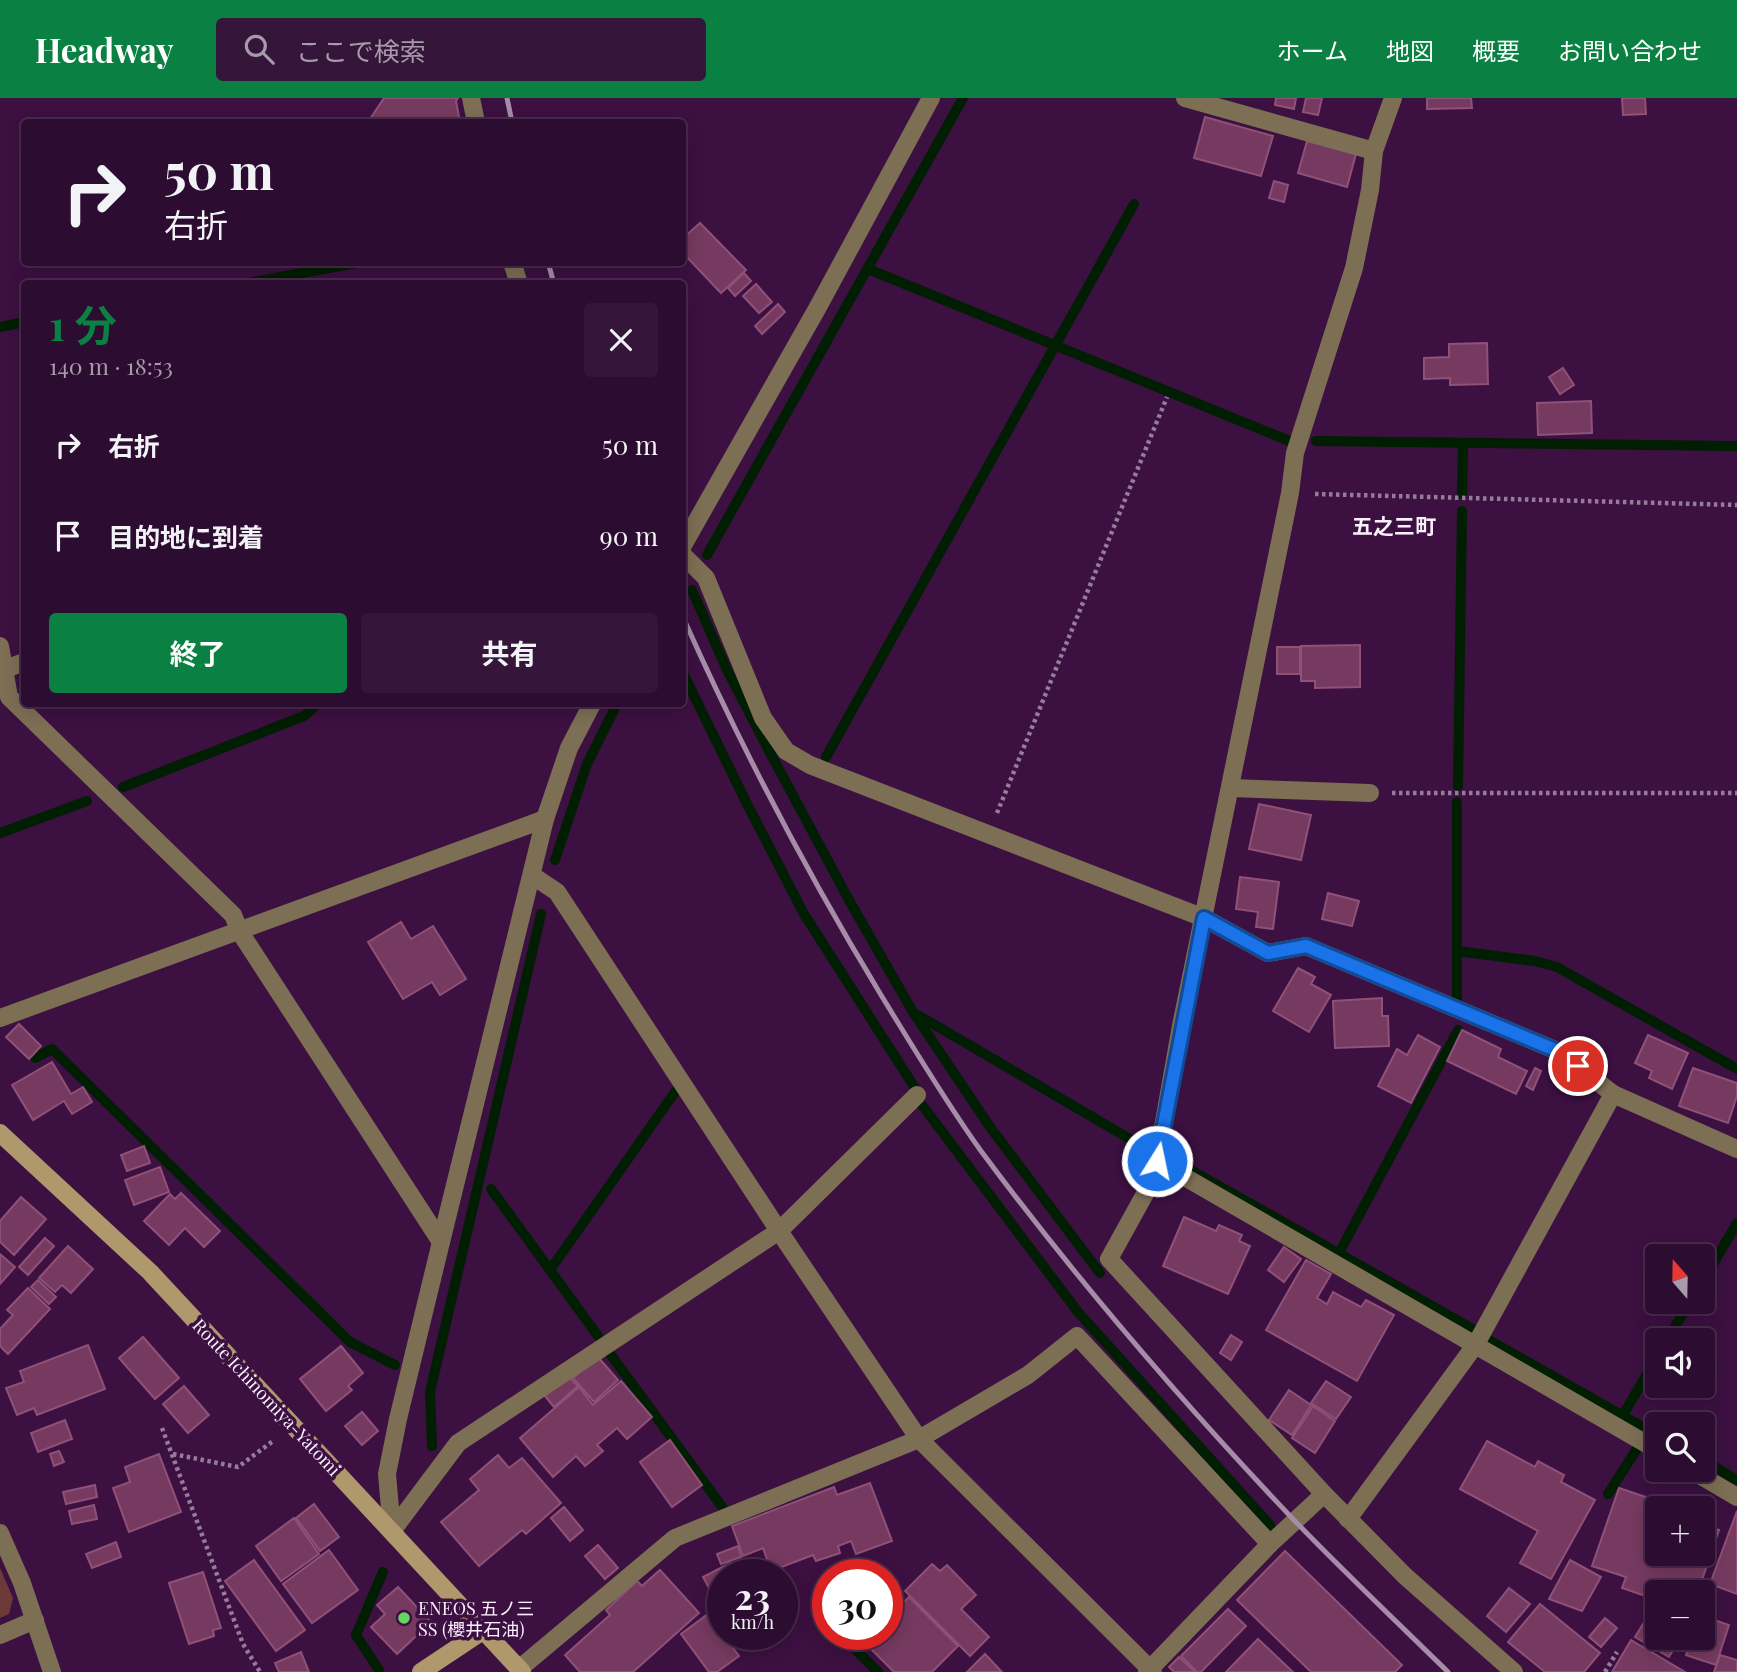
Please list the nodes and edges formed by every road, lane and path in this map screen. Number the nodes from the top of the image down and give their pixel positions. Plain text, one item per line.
1 (471, 98) edge
2 (1185, 98) edge
3 (1392, 98) edge
4 (923, 102) edge
5 (476, 119) edge
6 (1374, 151) junction
7 (1167, 397) dead end
8 (1290, 493) junction
9 (1737, 505) edge
10 (686, 540) edge
11 (686, 558) edge
12 (0, 646) edge
13 (21, 663) edge
14 (2, 670) edge
15 (590, 707) edge
16 (1231, 788) junction
17 (1370, 793) joint
18 (1737, 793) edge
19 (545, 819) junction
20 (988, 833) junction
21 (533, 876) junction
22 (1204, 918) junction
23 (240, 932) junction
24 (0, 1018) edge
25 (1613, 1094) junction
26 (917, 1096) dead end
27 (0, 1133) edge
28 (1737, 1149) edge
29 (1157, 1161) junction
30 (779, 1231) junction
31 (441, 1241) junction
32 (1476, 1344) junction
33 (293, 1425) junction
34 (162, 1428) dead end
35 (919, 1439) junction
36 (1645, 1443) edge
37 (172, 1454) junction
38 (1711, 1482) edge
39 (1324, 1494) junction
40 (1737, 1497) edge
41 (1348, 1519) junction
42 (392, 1531) junction
43 (0, 1533) edge
44 (1270, 1544) junction
45 (35, 1620) junction
46 (484, 1630) junction
47 (0, 1635) edge
48 (1617, 1652) dead end
49 (520, 1671) edge
50 (1150, 1671) edge
51 (52, 1672) edge
52 (260, 1672) edge
53 (421, 1672) edge
54 (1514, 1672) edge
55 (1605, 1672) edge

1 - 5 street
2 - 6 street
3 - 6 street
4 - 10 street
6 - 8 street
7 - 20 path
8 - 9 path
8 - 16 street
11 - 20 street
12 - 14 street
13 - 14 street
14 - 23 street
15 - 19 street
16 - 17 street
16 - 22 street
17 - 18 path
19 - 21 street
19 - 23 street
20 - 22 street
21 - 30 street
21 - 31 street
22 - 25 street
22 - 29 street
23 - 24 street
23 - 31 street
25 - 28 street
25 - 32 street
26 - 30 street
27 - 33 main road, Route Ichinomiya-Yatomi
29 - 32 street
29 - 39 street
30 - 35 street
30 - 42 street
31 - 42 street
32 - 36 street
32 - 41 street
33 - 37 path
33 - 42 main road, Route Ichinomiya-Yatomi
34 - 37 path
35 - 44 street
35 - 49 street
35 - 50 street
37 - 52 path
38 - 40 street
39 - 41 street
39 - 44 street
41 - 54 street
42 - 46 main road, Route Ichinomiya-Yatomi
43 - 45 street
44 - 50 street
45 - 47 street
45 - 51 street
46 - 49 main road, Route Ichinomiya-Yatomi
46 - 53 main road
48 - 55 path

